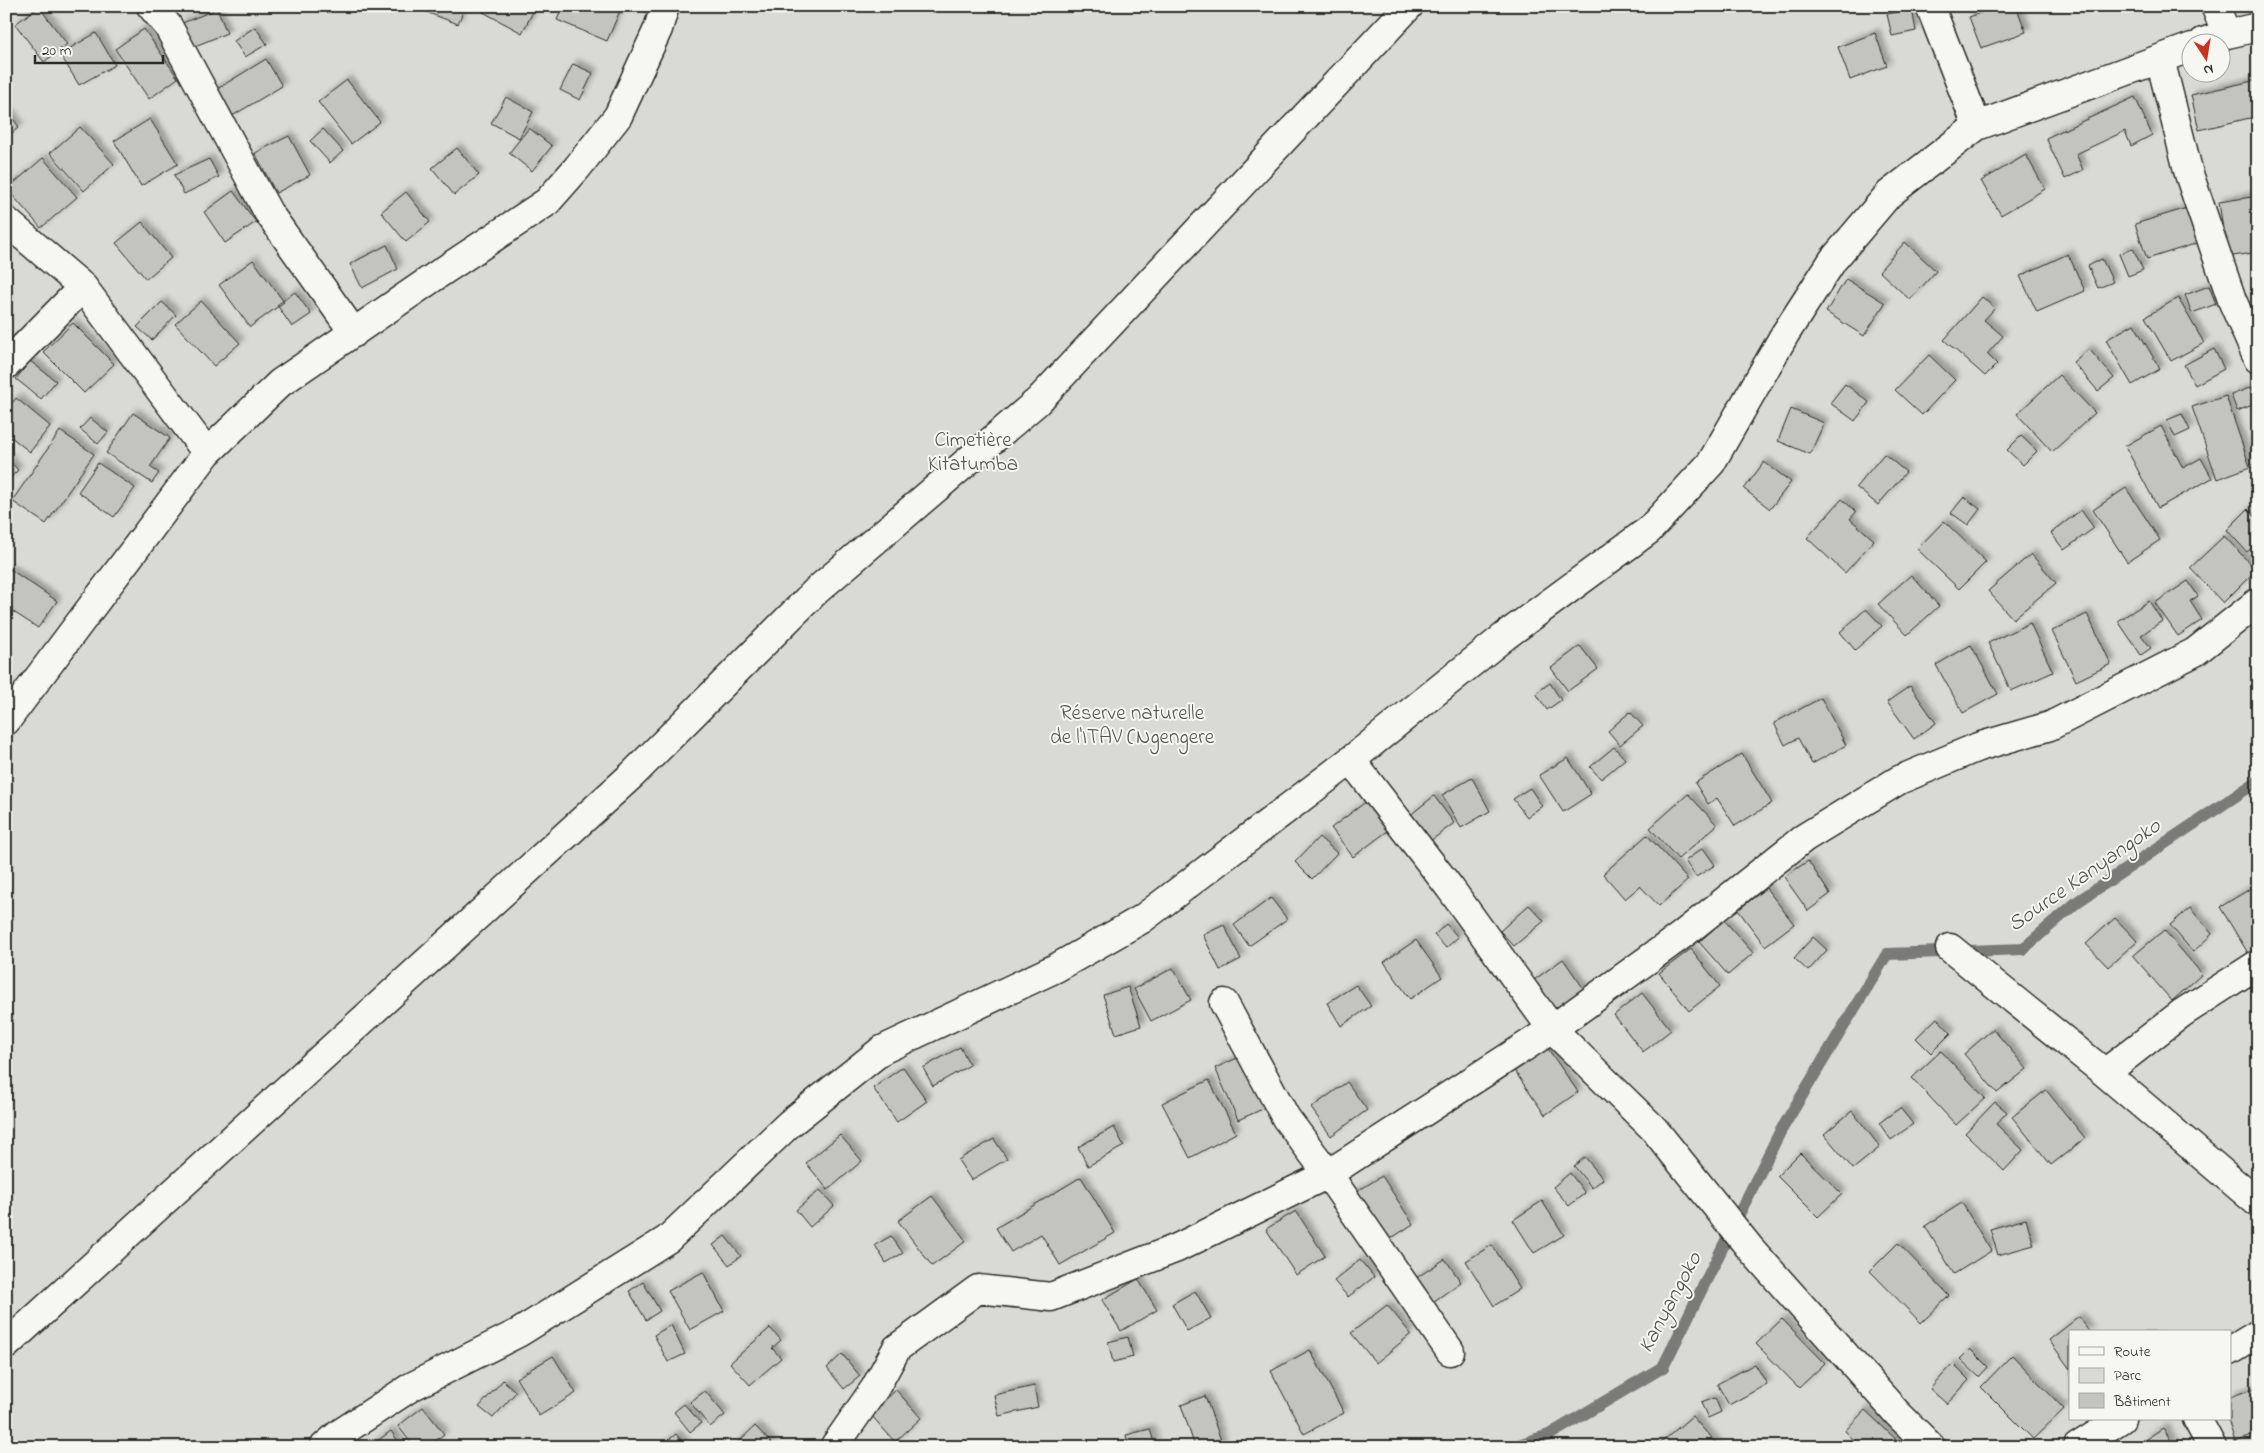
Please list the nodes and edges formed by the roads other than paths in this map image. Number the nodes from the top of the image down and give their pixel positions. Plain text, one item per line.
1 (151, 6) edge
2 (665, 6) edge
3 (1410, 6) edge
4 (1930, 6) edge
5 (2215, 6) edge
6 (2258, 27) edge
7 (2215, 32) edge
8 (2232, 34) edge
9 (2182, 51) edge
10 (2160, 59) junction
11 (1977, 126) junction
12 (6, 221) edge
13 (83, 286) junction
14 (354, 334) junction
15 (2258, 359) edge
16 (6, 365) edge
17 (207, 453) junction
18 (2258, 602) edge
19 (6, 721) edge
20 (1351, 760) junction
21 (1950, 948) dead end
22 (2258, 964) edge
23 (1224, 1003) dead end
24 (1552, 1028) junction
25 (2105, 1073) junction
26 (1328, 1174) junction
27 (2258, 1203) edge
28 (2258, 1334) edge
29 (6, 1345) edge
30 (2232, 1350) edge
31 (1450, 1351) dead end
32 (2119, 1420) edge
33 (2198, 1420) edge
34 (324, 1447) edge
35 (834, 1447) edge
36 (1931, 1447) edge
37 (2077, 1447) edge
38 (2212, 1447) edge

1 - 14 street
2 - 14 street
3 - 29 street
4 - 11 street
5 - 7 street
6 - 8 street
9 - 10 street
10 - 11 street
10 - 15 street
11 - 20 street
12 - 13 street
13 - 16 street
13 - 17 street
14 - 17 street
17 - 19 street
18 - 24 street
20 - 24 street
20 - 34 street
21 - 25 street
22 - 25 street
23 - 26 street
24 - 26 street
24 - 36 street
25 - 27 street
26 - 31 street
26 - 35 street
28 - 30 street
32 - 37 street
33 - 38 street

